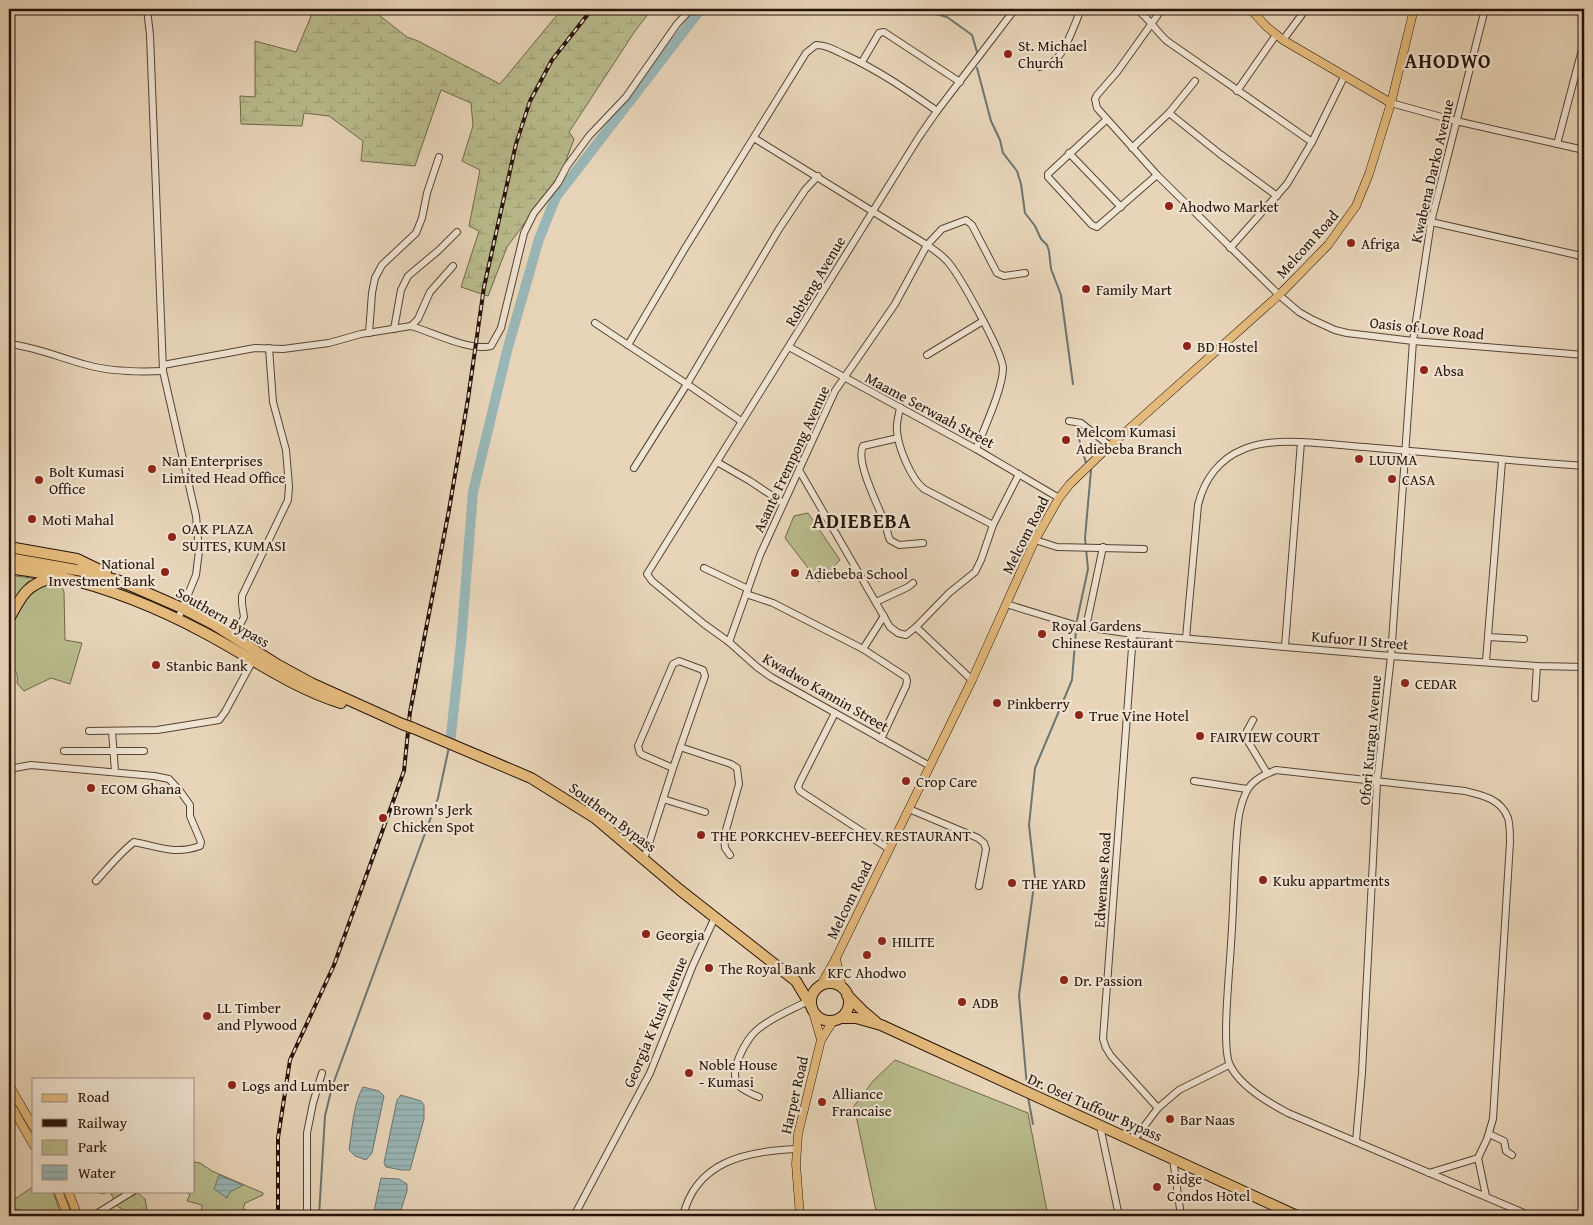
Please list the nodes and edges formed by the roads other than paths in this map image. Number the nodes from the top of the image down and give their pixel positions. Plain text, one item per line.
1 (147, 9) edge
2 (692, 9) edge
3 (1015, 9) edge
4 (1081, 9) edge
5 (1136, 9) edge
6 (1162, 9) edge
7 (1250, 9) edge
8 (1306, 9) edge
9 (1414, 9) edge
10 (1485, 9) edge
11 (1152, 22) junction
12 (1276, 35) junction
13 (1283, 40) junction
14 (1584, 42) edge
15 (862, 62) junction
16 (1040, 67) dead end
17 (1344, 77) junction
18 (1195, 80) dead end
19 (960, 82) junction
20 (1237, 91) junction
21 (1391, 103) junction
22 (937, 111) junction
23 (1169, 113) junction
24 (1106, 120) junction
25 (1456, 121) junction
26 (754, 138) junction
27 (1312, 142) junction
28 (1557, 144) junction
29 (1132, 148) junction
30 (1584, 150) edge
31 (1069, 153) junction
32 (439, 157) dead end
33 (1157, 175) junction
34 (818, 176) junction
35 (1277, 196) junction
36 (1121, 207) junction
37 (872, 211) junction
38 (1431, 222) junction
39 (456, 232) dead end
40 (927, 245) junction
41 (1230, 248) junction
42 (1584, 259) edge
43 (453, 266) dead end
44 (1024, 273) dead end
45 (1279, 295) junction
46 (983, 321) junction
47 (595, 323) dead end
48 (411, 326) junction
49 (394, 329) junction
50 (369, 333) junction
51 (1413, 341) junction
52 (9, 344) edge
53 (628, 345) junction
54 (789, 347) junction
55 (269, 348) junction
56 (928, 355) dead end
57 (1584, 355) edge
58 (163, 368) junction
59 (844, 378) junction
60 (687, 384) junction
61 (900, 407) junction
62 (741, 420) junction
63 (1069, 421) dead end
64 (898, 438) junction
65 (1301, 442) junction
66 (1110, 446) junction
67 (976, 449) junction
68 (1406, 450) junction
69 (1502, 460) junction
70 (717, 462) junction
71 (1584, 466) edge
72 (634, 468) dead end
73 (800, 470) junction
74 (1019, 474) junction
75 (1059, 498) junction
76 (783, 503) junction
77 (993, 525) junction
78 (1035, 540) junction
79 (923, 543) dead end
80 (9, 547) edge
81 (1103, 547) junction
82 (1144, 548) dead end
83 (9, 558) edge
84 (9, 568) edge
85 (704, 568) dead end
86 (647, 574) joint
87 (59, 576) junction
88 (120, 581) junction
89 (913, 583) dead end
90 (747, 592) junction
91 (876, 602) junction
92 (1006, 604) junction
93 (182, 608) junction
94 (884, 616) junction
95 (9, 619) edge
96 (178, 619) junction
97 (916, 627) junction
98 (1086, 627) junction
99 (1134, 634) junction
100 (234, 637) junction
101 (1488, 637) junction
102 (1186, 638) junction
103 (1524, 639) dead end
104 (729, 642) junction
105 (1285, 646) junction
106 (863, 649) junction
107 (1391, 656) junction
108 (1486, 661) junction
109 (252, 662) junction
110 (1538, 666) junction
111 (1584, 667) edge
112 (972, 680) junction
113 (311, 688) junction
114 (1535, 698) dead end
115 (835, 713) junction
116 (1253, 720) dead end
117 (112, 731) junction
118 (89, 732) dead end
119 (881, 739) junction
120 (680, 747) junction
121 (64, 751) dead end
122 (144, 751) dead end
123 (114, 752) junction
124 (930, 766) junction
125 (673, 768) junction
126 (9, 770) edge
127 (115, 772) junction
128 (1266, 773) junction
129 (1194, 781) dead end
130 (1377, 782) junction
131 (1248, 789) junction
132 (663, 799) junction
133 (909, 809) junction
134 (706, 812) dead end
135 (889, 849) junction
136 (730, 855) dead end
137 (644, 858) junction
138 (96, 881) dead end
139 (979, 886) dead end
140 (715, 917) junction
141 (836, 958) junction
142 (796, 981) junction
143 (820, 986) junction
144 (845, 991) junction
145 (811, 1007) junction
146 (836, 1019) junction
147 (881, 1026) junction
148 (821, 1040) junction
149 (1229, 1064) junction
150 (322, 1073) dead end
151 (9, 1085) edge
152 (759, 1097) dead end
153 (9, 1102) edge
154 (1158, 1108) junction
155 (32, 1125) edge
156 (1100, 1126) junction
157 (1489, 1134) junction
158 (1133, 1141) junction
159 (1356, 1141) junction
160 (32, 1142) edge
161 (796, 1149) junction
162 (1512, 1155) dead end
163 (1173, 1158) junction
164 (1478, 1158) junction
165 (1428, 1174) junction
166 (58, 1192) edge
167 (68, 1192) edge
168 (131, 1192) edge
169 (1486, 1196) junction
170 (1275, 1212) edge
171 (68, 1216) edge
172 (78, 1216) edge
173 (93, 1216) edge
174 (307, 1216) edge
175 (574, 1216) edge
176 (683, 1216) edge
177 (800, 1216) edge
178 (1119, 1216) edge
179 (1181, 1216) edge
180 (1297, 1216) edge
181 (1531, 1216) edge

1 - 58 street
2 - 48 street
3 - 19 street, Robteng Avenue
4 - 16 street
5 - 11 street
6 - 11 street
7 - 12 main road
8 - 13 street
9 - 21 main road, Melcom Road
10 - 25 street, Kwabena Darko Avenue
11 - 20 street
11 - 24 street, Oasis of Love Road
12 - 13 main road
12 - 20 street
13 - 17 main road
14 - 28 street
15 - 19 street
15 - 22 street
15 - 26 street
17 - 21 main road
17 - 27 street
18 - 23 street
19 - 22 street, Robteng Avenue
20 - 27 street
21 - 25 street
21 - 45 main road, Melcom Road
22 - 37 street, Robteng Avenue
23 - 29 street
23 - 35 street
24 - 29 street, Oasis of Love Road
24 - 31 street
25 - 28 street
25 - 38 street, Kwabena Darko Avenue
26 - 34 street
26 - 53 street
27 - 35 street
28 - 30 street
29 - 33 street, Oasis of Love Road
31 - 36 street
31 - 36 street
32 - 50 street
33 - 36 street
33 - 41 street, Oasis of Love Road
34 - 37 street
34 - 60 street
35 - 41 street
37 - 40 street
37 - 54 street, Robteng Avenue
38 - 42 street
38 - 51 street, Kwabena Darko Avenue
39 - 49 street
40 - 44 street, Asante Frempong Avenue
40 - 46 street
40 - 59 street, Asante Frempong Avenue
41 - 45 street, Oasis of Love Road
43 - 48 street
45 - 51 street, Oasis of Love Road
45 - 66 main road, Melcom Road
46 - 56 street
46 - 67 street
47 - 53 street
48 - 49 street
49 - 50 street
50 - 55 street
51 - 57 street, Oasis of Love Road
51 - 68 street, Ofori Kuragu Avenue
52 - 58 street
53 - 60 street
54 - 59 street, Maame Serwaah Street
54 - 62 street, Robteng Avenue
55 - 58 street
55 - 100 street
58 - 93 street
59 - 61 street, Maame Serwaah Street
59 - 73 street, Asante Frempong Avenue
60 - 62 street
60 - 72 street
61 - 64 street
61 - 67 street, Maame Serwaah Street
62 - 70 street, Robteng Avenue
63 - 66 street
64 - 77 street
64 - 79 street
65 - 68 street
65 - 102 street
65 - 105 street
66 - 75 main road, Melcom Road
67 - 74 street, Maame Serwaah Street
68 - 69 street
68 - 107 street, Ofori Kuragu Avenue
69 - 71 street
69 - 101 street
70 - 76 street
70 - 86 street, Robteng Avenue
73 - 76 street, Asante Frempong Avenue
73 - 91 street
74 - 75 street, Maame Serwaah Street
74 - 77 street
75 - 78 main road, Melcom Road
76 - 90 street, Asante Frempong Avenue
77 - 97 street
78 - 81 street
78 - 92 main road, Melcom Road
80 - 88 highway
81 - 82 street
81 - 98 street
83 - 88 highway, Southern Bypass
84 - 87 highway, Southern Bypass
85 - 90 street
86 - 104 street, Kwadwo Kannin Street
87 - 95 highway
87 - 96 highway, Southern Bypass
88 - 93 highway, Southern Bypass
89 - 91 street
90 - 104 street, Asante Frempong Avenue
90 - 106 street
91 - 94 street
92 - 98 street, Kufuor II Street
92 - 112 main road, Melcom Road
93 - 96 street
93 - 100 highway, Southern Bypass
94 - 97 street
94 - 106 street
96 - 109 highway, Southern Bypass
97 - 112 street
98 - 99 street, Kufuor II Street
99 - 102 street, Kufuor II Street
99 - 154 street, Edwenase Road
100 - 113 highway, Southern Bypass
101 - 103 street
101 - 108 street
102 - 105 street, Kufuor II Street
104 - 115 street, Kwadwo Kannin Street
105 - 107 street, Kufuor II Street
106 - 119 street
107 - 108 street, Kufuor II Street
107 - 130 street, Ofori Kuragu Avenue
108 - 110 street, Kufuor II Street
109 - 113 highway, Southern Bypass
109 - 117 street
110 - 111 street, Kufuor II Street
110 - 114 street
112 - 124 main road, Melcom Road
113 - 137 highway, Southern Bypass, bridge
115 - 119 street, Kwadwo Kannin Street
115 - 135 street
116 - 128 street
117 - 118 street
117 - 123 street
119 - 124 street, Kwadwo Kannin Street
120 - 125 street
120 - 125 street
120 - 136 street
121 - 123 street
122 - 123 street
123 - 127 street
124 - 133 main road, Melcom Road
125 - 132 street
126 - 127 street
127 - 138 street
128 - 130 street
128 - 131 street
129 - 131 street
130 - 157 street
130 - 159 street, Ofori Kuragu Avenue
131 - 149 street
132 - 134 street
132 - 137 street
133 - 135 main road, Melcom Road
133 - 139 street
135 - 141 main road, Melcom Road
137 - 140 highway, Southern Bypass
140 - 142 highway, Southern Bypass
140 - 175 street, Georgia K Kusi Avenue
141 - 143 main road, Melcom Road
141 - 144 main road, Melcom Road
142 - 143 highway, Southern Bypass
142 - 145 highway, Southern Bypass
143 - 144 highway
143 - 145 highway
144 - 146 highway
144 - 147 highway, Dr. Osei Tuffour Bypass
145 - 146 highway
145 - 148 main road, Harper Road
145 - 152 street
146 - 147 highway, Dr. Osei Tuffour Bypass
146 - 148 main road, Harper Road
147 - 156 highway, Dr. Osei Tuffour Bypass
148 - 161 main road, Harper Road
149 - 154 street
149 - 159 street
150 - 174 street
151 - 155 main road
153 - 160 main road
154 - 158 street
156 - 158 highway, Dr. Osei Tuffour Bypass
156 - 178 street
157 - 162 street
157 - 164 street
158 - 163 highway, Dr. Osei Tuffour Bypass
159 - 165 street
161 - 176 street
161 - 177 main road, Harper Road
163 - 170 highway, Dr. Osei Tuffour Bypass
163 - 179 street
164 - 165 street
164 - 169 street
165 - 169 street
166 - 171 main road
167 - 172 main road
168 - 173 street
169 - 181 street
170 - 180 highway, Dr. Osei Tuffour Bypass

